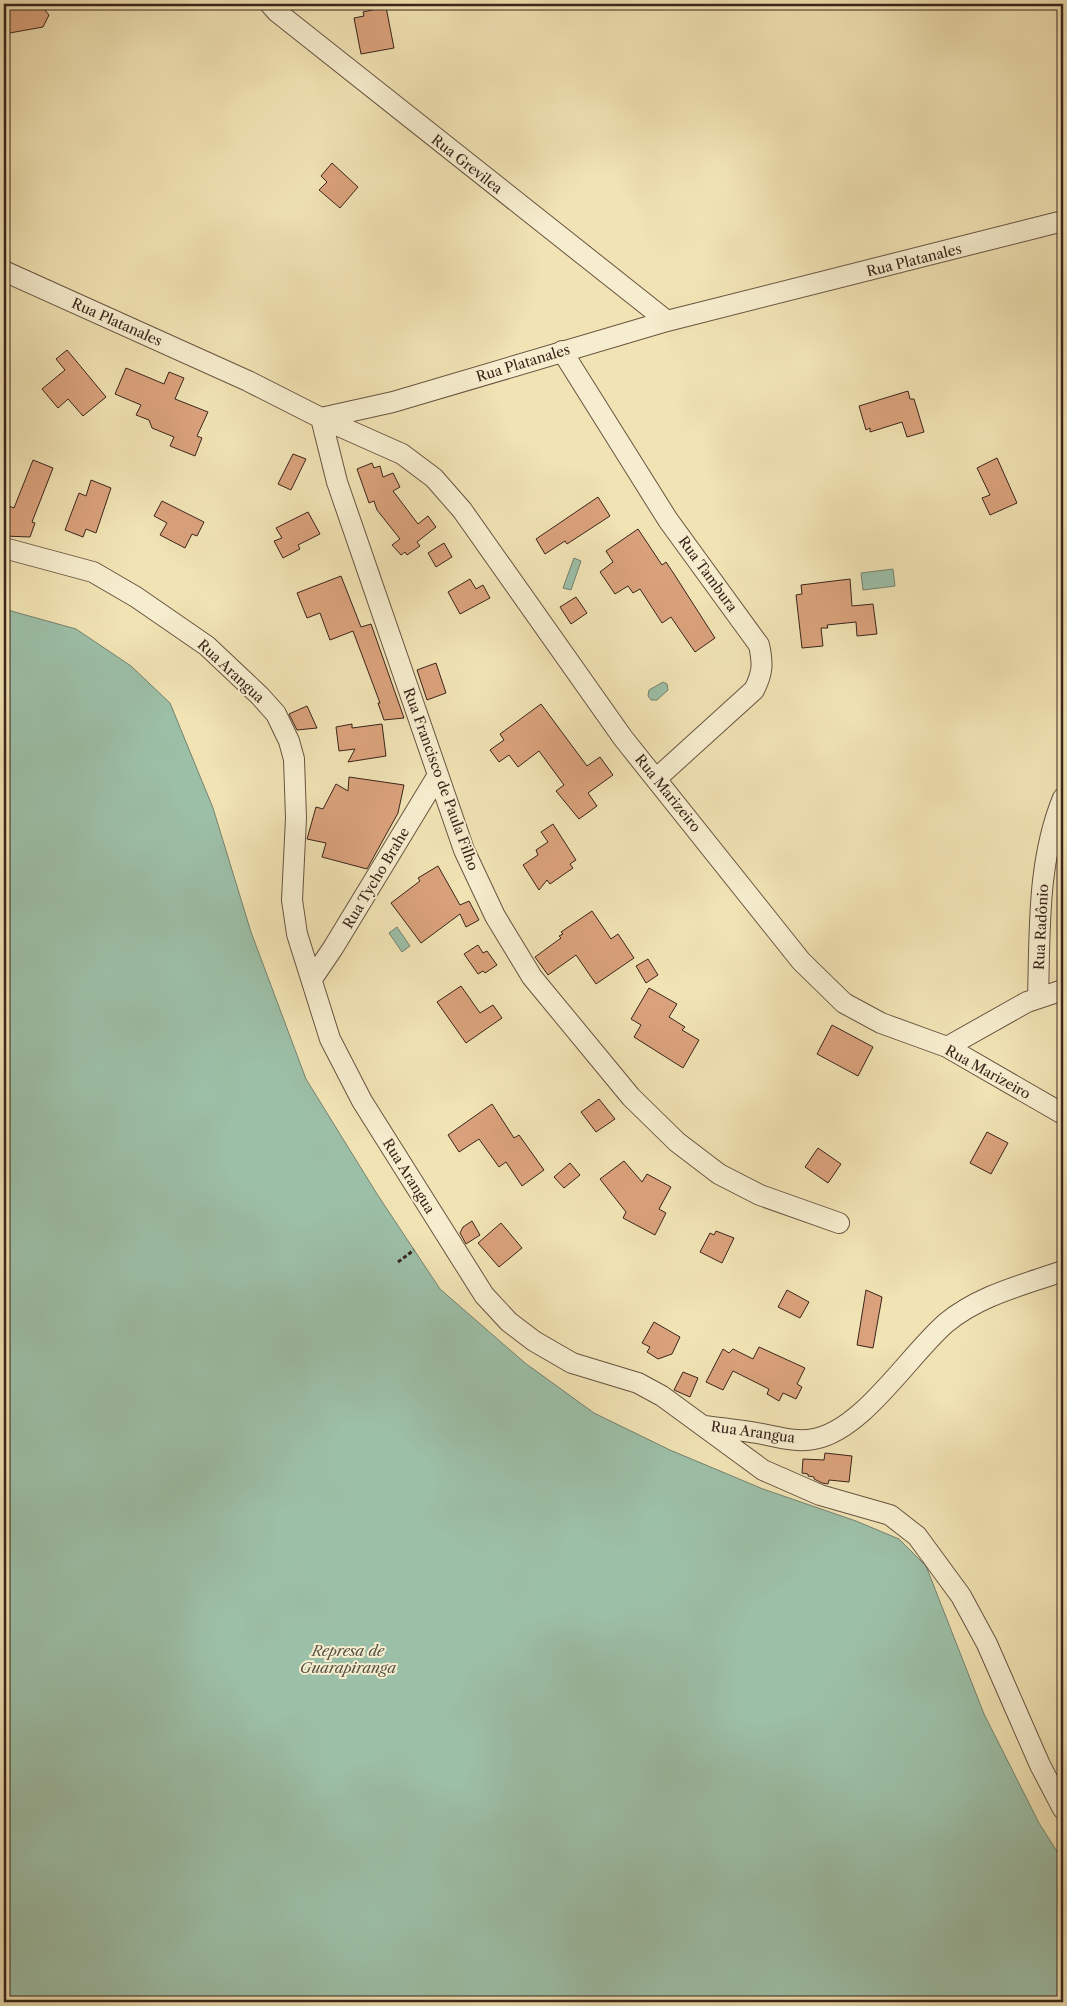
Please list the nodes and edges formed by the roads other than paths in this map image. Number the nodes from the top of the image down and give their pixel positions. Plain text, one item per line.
1 (270, 4) edge
2 (1063, 221) edge
3 (4, 271) edge
4 (667, 322) junction
5 (562, 351) junction
6 (321, 418) junction
7 (4, 548) edge
8 (438, 775) junction
9 (657, 778) junction
10 (1063, 798) edge
11 (312, 979) junction
12 (1063, 990) edge
13 (1038, 998) junction
14 (947, 1047) junction
15 (1063, 1114) edge
16 (839, 1223) dead end
17 (1063, 1271) edge
18 (703, 1426) junction
19 (1063, 1809) edge

1 - 4 street, Rua Grevilea
2 - 4 street, Rua Platanales
3 - 6 street, Rua Platanales
4 - 5 street, Rua Platanales
5 - 6 street, Rua Platanales
5 - 9 street, Rua Tambura
6 - 8 street, Rua Francisco de Paula Filho
6 - 9 street, Rua Marizeiro
7 - 11 street, Rua Arangua
8 - 11 street, Rua Tycho Brahe
8 - 16 street, Rua Francisco de Paula Filho
9 - 14 street, Rua Marizeiro
10 - 13 street, Rua Radônio
11 - 18 street, Rua Arangua
12 - 13 street
13 - 14 street
14 - 15 street, Rua Marizeiro
17 - 18 street, Rua Arangua
18 - 19 street

